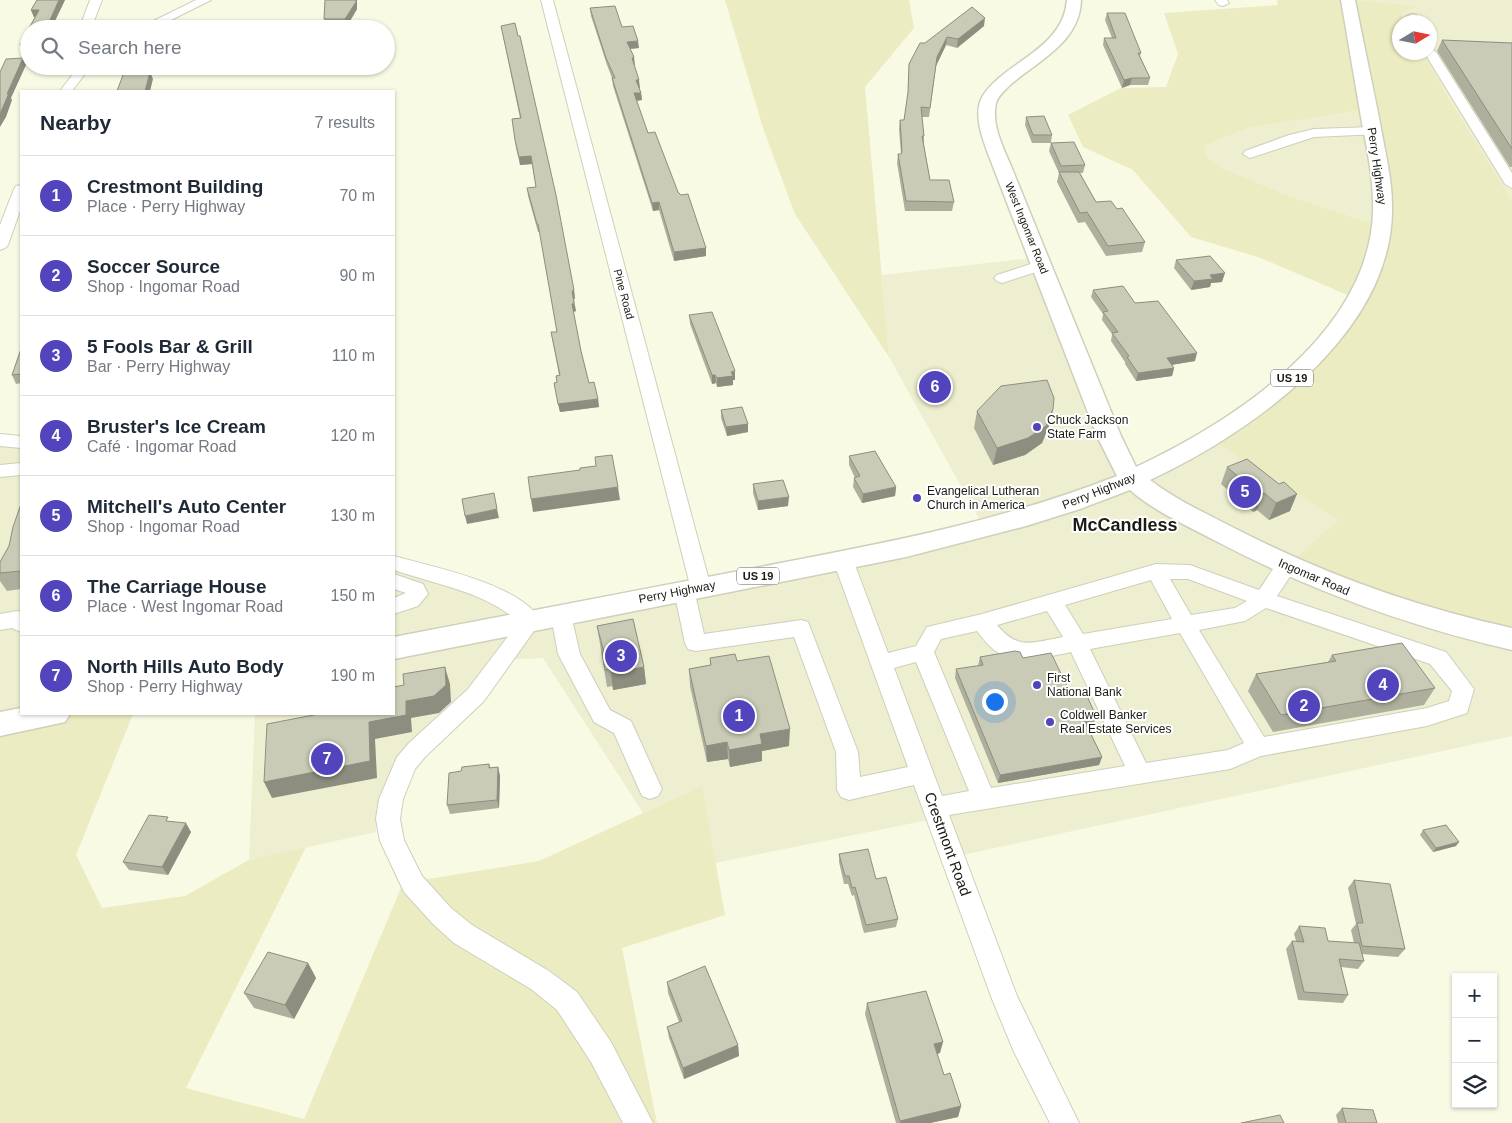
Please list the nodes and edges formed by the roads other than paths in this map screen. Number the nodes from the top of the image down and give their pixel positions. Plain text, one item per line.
1 (96, 0) edge
2 (205, 0) edge
3 (547, 0) edge
4 (1074, 0) edge
5 (1348, 0) edge
6 (88, 20) edge
7 (162, 20) edge
8 (1435, 60) edge
9 (73, 75) edge
10 (66, 90) edge
11 (1372, 131) junction
12 (1250, 154) dead end
13 (1512, 184) edge
14 (20, 192) edge
15 (0, 245) edge
16 (1043, 266) junction
17 (1002, 278) dead end
18 (0, 440) edge
19 (20, 442) edge
20 (20, 469) edge
21 (0, 471) edge
22 (1132, 478) junction
23 (843, 560) junction
24 (395, 563) edge
25 (1287, 566) junction
26 (1156, 571) junction
27 (395, 581) edge
28 (693, 589) junction
29 (1263, 599) junction
30 (1052, 601) junction
31 (395, 606) edge
32 (561, 615) junction
33 (531, 621) junction
34 (0, 622) edge
35 (982, 622) junction
36 (20, 623) edge
37 (1185, 624) junction
38 (1512, 639) edge
39 (1077, 643) junction
40 (395, 648) edge
41 (923, 652) junction
42 (881, 663) junction
43 (47, 715) edge
44 (14, 719) edge
45 (1258, 747) junction
46 (922, 773) junction
47 (1140, 774) junction
48 (650, 789) dead end
49 (984, 800) junction
50 (934, 807) junction
51 (639, 1123) edge
52 (1065, 1123) edge

1 - 6 street
2 - 7 street
3 - 28 street, Pine Road
4 - 16 main road, West Ingomar Road
5 - 11 main road, Perry Highway / US 19
8 - 13 street
9 - 10 street
11 - 12 street
11 - 22 main road, Perry Highway / US 19
14 - 15 street
16 - 17 street
16 - 22 main road, West Ingomar Road
18 - 19 street
20 - 21 street
22 - 23 main road, Perry Highway / US 19
22 - 25 main road, Ingomar Road
23 - 28 main road, Perry Highway / US 19
23 - 42 street, Crestmont Road
24 - 33 street
25 - 29 street
25 - 38 main road, Ingomar Road
26 - 29 street
26 - 30 street
26 - 37 street
27 - 31 street
28 - 32 main road, Perry Highway / US 19
28 - 46 street, Pine Road
29 - 37 street
29 - 45 street
30 - 35 street
30 - 39 street
32 - 33 main road, Perry Highway / US 19
32 - 48 street
33 - 40 main road, Perry Highway / US 19
33 - 51 street
34 - 36 street
35 - 39 street
35 - 41 street
37 - 39 street
37 - 45 street
39 - 47 street
41 - 42 street
41 - 49 street
42 - 46 street, Crestmont Road
43 - 44 main road
45 - 47 street
46 - 50 street, Crestmont Road
47 - 49 street
49 - 50 street
50 - 52 street, Crestmont Road

